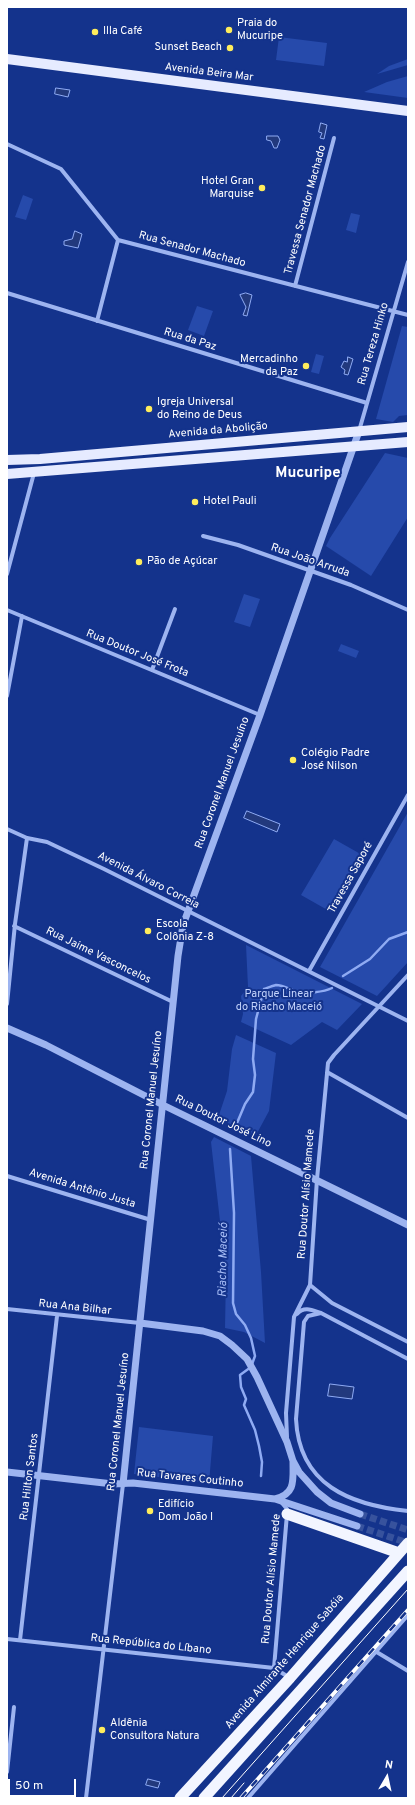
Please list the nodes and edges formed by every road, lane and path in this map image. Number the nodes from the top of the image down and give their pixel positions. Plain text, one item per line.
1 (7, 59) edge
2 (408, 111) edge
3 (334, 138) dead end
4 (7, 144) edge
5 (118, 240) junction
6 (408, 262) edge
7 (294, 286) junction
8 (7, 294) edge
9 (392, 312) junction
10 (408, 315) edge
11 (97, 321) junction
12 (367, 403) junction
13 (408, 427) edge
14 (359, 431) junction
15 (408, 442) edge
16 (216, 443) junction
17 (354, 446) junction
18 (217, 457) junction
19 (40, 459) junction
20 (7, 460) edge
21 (34, 473) junction
22 (7, 474) edge
23 (202, 536) dead end
24 (311, 571) junction
25 (7, 574) edge
26 (174, 609) dead end
27 (7, 610) edge
28 (408, 610) edge
29 (22, 616) junction
30 (152, 670) junction
31 (7, 696) edge
32 (260, 715) junction
33 (408, 795) edge
34 (7, 829) edge
35 (27, 838) junction
36 (188, 911) junction
37 (14, 926) junction
38 (309, 970) junction
39 (408, 976) edge
40 (173, 1002) junction
41 (7, 1004) edge
42 (380, 1006) junction
43 (408, 1021) edge
44 (7, 1028) edge
45 (327, 1072) junction
46 (163, 1105) junction
47 (408, 1118) edge
48 (7, 1176) edge
49 (317, 1179) junction
50 (151, 1220) junction
51 (408, 1225) edge
52 (310, 1285) junction
53 (7, 1309) edge
54 (320, 1313) junction
55 (57, 1316) junction
56 (294, 1317) junction
57 (140, 1324) junction
58 (408, 1342) edge
59 (408, 1359) edge
60 (287, 1442) junction
61 (293, 1460) junction
62 (7, 1472) edge
63 (39, 1476) junction
64 (123, 1484) junction
65 (275, 1499) junction
66 (408, 1511) edge
67 (287, 1514) junction
68 (360, 1514) tunnel mouth
69 (356, 1526) tunnel mouth
70 (408, 1543) edge
71 (399, 1553) junction
72 (408, 1570) edge
73 (408, 1615) edge
74 (7, 1639) edge
75 (20, 1640) junction
76 (104, 1649) junction
77 (375, 1651) junction
78 (274, 1668) junction
79 (408, 1671) edge
80 (290, 1678) junction
81 (14, 1707) dead end
82 (7, 1772) edge
83 (86, 1798) edge
84 (180, 1798) edge
85 (204, 1798) edge
86 (248, 1798) edge

1 - 2 main road, Avenida Beira Mar
3 - 7 street, Travessa Senador Machado
4 - 5 street
5 - 7 street, Rua Senador Machado
5 - 11 street
6 - 9 street, Rua Tereza Hinko
7 - 9 street, Rua Senador Machado
8 - 11 street, Rua da Paz
9 - 10 street, Rua Senador Machado
9 - 12 street, Rua Tereza Hinko
11 - 12 street, Rua da Paz
12 - 14 street, Rua Tereza Hinko
13 - 14 main road, Avenida da Abolição
14 - 16 main road, Avenida da Abolição
14 - 17 street, Rua Coronel Manuel Jesuíno
15 - 17 main road
16 - 18 main road
16 - 19 main road, Avenida da Abolição
17 - 18 main road
17 - 24 street, Rua Coronel Manuel Jesuíno
18 - 21 main road
19 - 20 main road, Avenida da Abolição
19 - 21 main road
21 - 22 main road
21 - 25 street
23 - 24 street, Rua João Arruda
24 - 28 street, Rua João Arruda
24 - 32 street, Rua Coronel Manuel Jesuíno
26 - 30 street
27 - 29 street, Rua Doutor José Frota
29 - 30 street, Rua Doutor José Frota
29 - 31 street
30 - 32 street, Rua Doutor José Frota
32 - 36 street, Rua Coronel Manuel Jesuíno
33 - 38 street, Travessa Saporé
34 - 35 street, Avenida Álvaro Correia
35 - 36 street, Avenida Álvaro Correia
35 - 37 street
36 - 38 street, Avenida Álvaro Correia
36 - 40 street, Rua Coronel Manuel Jesuíno
37 - 40 street, Rua Jaime Vasconcelos
37 - 41 street
38 - 42 street, Avenida Álvaro Correia
39 - 42 street, Rua Doutor Alísio Mamede
40 - 46 street, Rua Coronel Manuel Jesuíno
42 - 43 street, Avenida Álvaro Correia
42 - 45 street, Rua Doutor Alísio Mamede
44 - 46 street, Rua Doutor José Lino
45 - 47 street
45 - 49 street, Rua Doutor Alísio Mamede
46 - 49 street, Rua Doutor José Lino
46 - 50 street, Rua Coronel Manuel Jesuíno
48 - 50 street, Avenida Antônio Justa
49 - 51 street, Rua Doutor José Lino
49 - 52 street, Rua Doutor Alísio Mamede
50 - 57 street, Rua Coronel Manuel Jesuíno
52 - 56 street, Rua Doutor Alísio Mamede
52 - 58 street
53 - 55 street, Rua Ana Bilhar
54 - 56 street
54 - 59 street
54 - 66 street
55 - 57 street, Rua Ana Bilhar
55 - 63 street, Rua Hilton Santos
56 - 60 street, Rua Doutor Alísio Mamede
57 - 60 street
57 - 64 street, Rua Coronel Manuel Jesuíno
60 - 61 street
61 - 65 street
61 - 68 street
62 - 63 street, Rua Tavares Coutinho
63 - 64 street, Rua Tavares Coutinho
63 - 75 street, Rua Hilton Santos
64 - 65 street, Rua Tavares Coutinho
64 - 76 street, Rua Coronel Manuel Jesuíno
65 - 67 street, Rua Doutor Alísio Mamede
65 - 69 street, Rua Tavares Coutinho
67 - 71 highway
67 - 78 street, Rua Doutor Alísio Mamede
70 - 71 highway, Avenida Almirante Henrique Sabóia
71 - 80 highway, Avenida Almirante Henrique Sabóia
72 - 85 highway
73 - 77 street
74 - 75 street, Rua República do Líbano
75 - 76 street, Rua República do Líbano
76 - 78 street, Rua República do Líbano
76 - 83 street, Rua Coronel Manuel Jesuíno
77 - 79 street
77 - 86 street
78 - 80 street, Rua República do Líbano
80 - 84 highway, Avenida Almirante Henrique Sabóia
81 - 82 street

